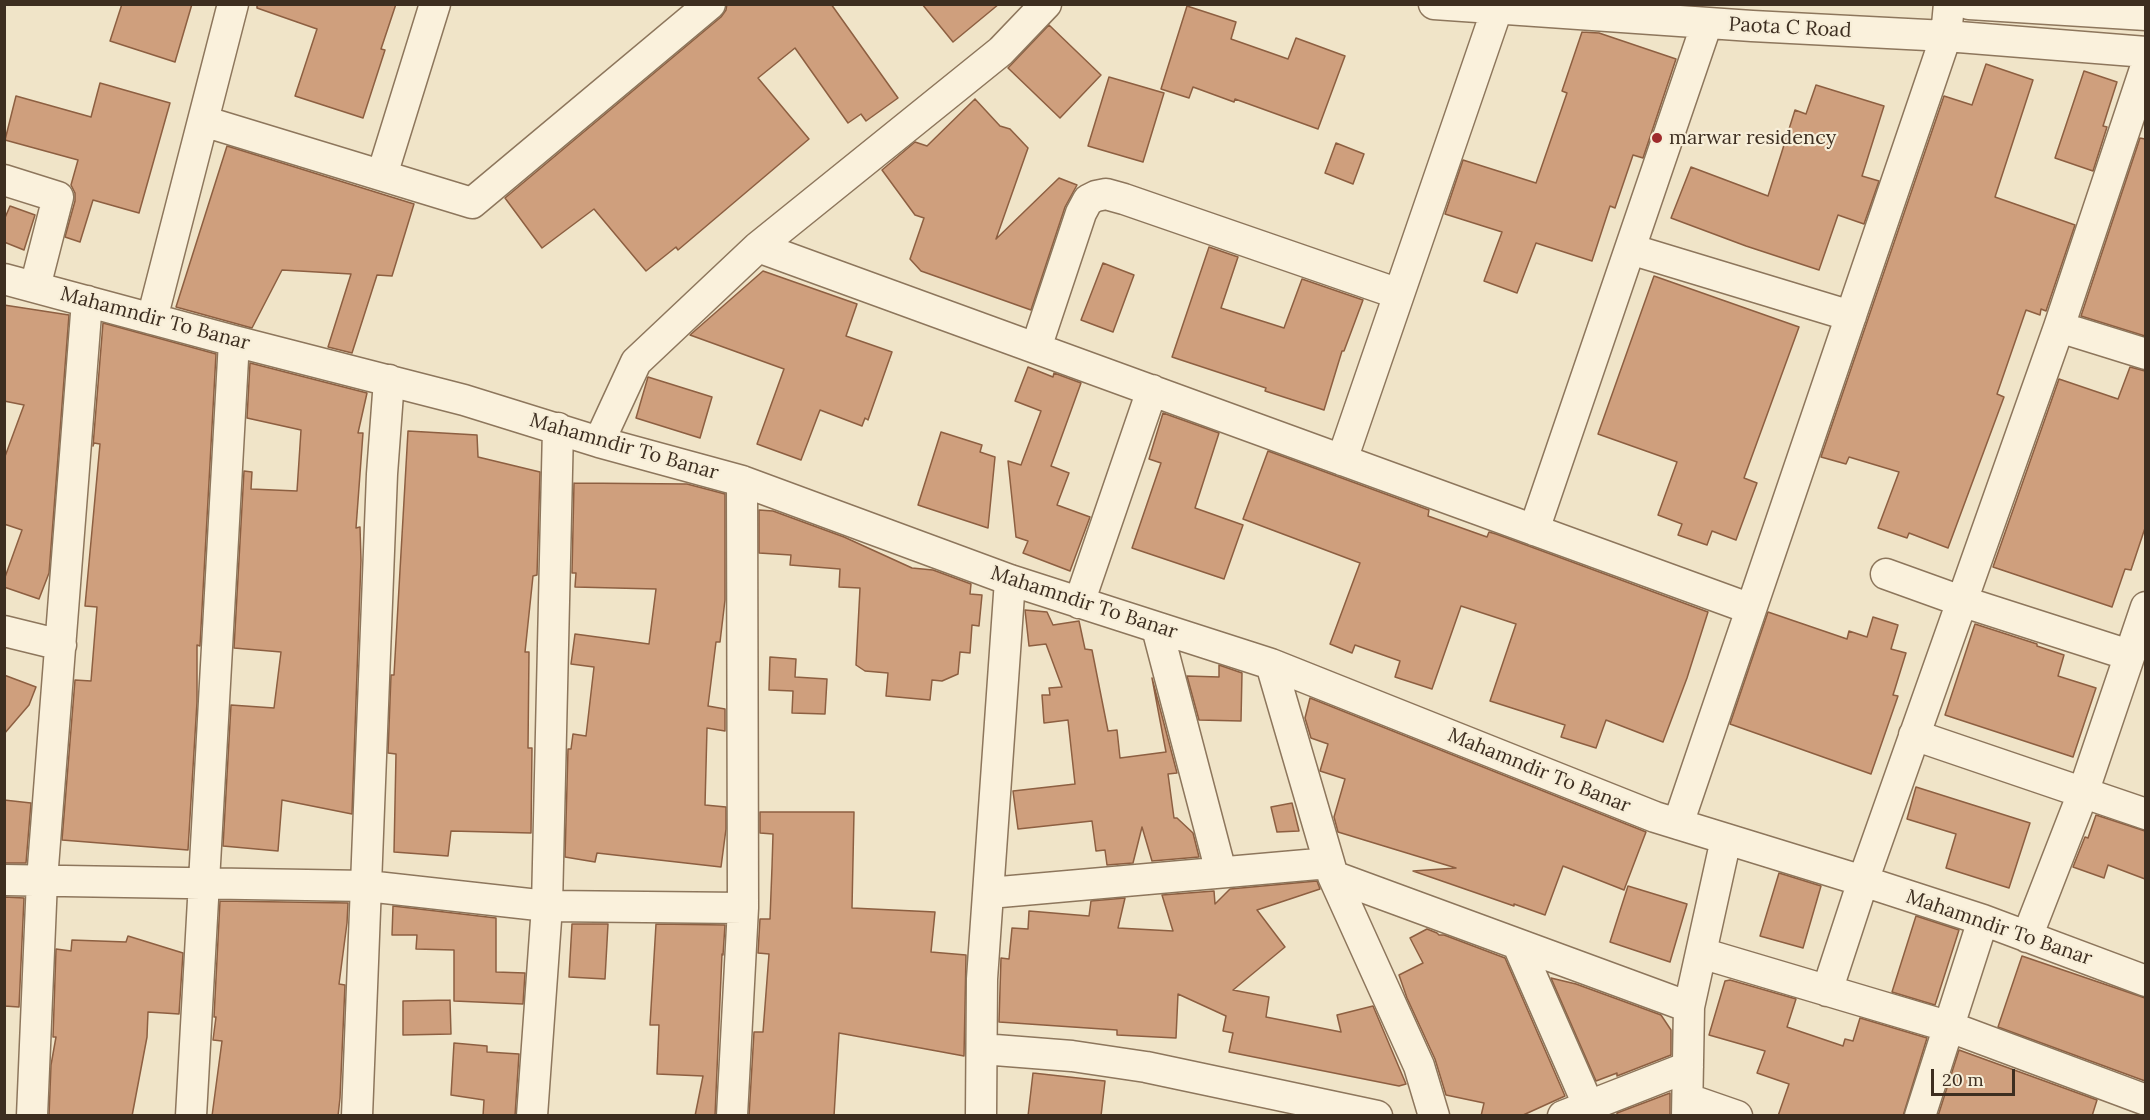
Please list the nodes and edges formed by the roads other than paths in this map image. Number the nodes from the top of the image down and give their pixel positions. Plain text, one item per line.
1 (233, 4) edge
2 (435, 4) edge
3 (1046, 4) edge
4 (1434, 4) edge
5 (1949, 4) edge
6 (1969, 4) edge
7 (709, 5) edge
8 (1497, 9) junction
9 (1753, 15) edge
10 (2145, 15) edge
11 (1707, 23) junction
12 (1946, 36) junction
13 (2145, 52) edge
14 (2145, 66) edge
15 (203, 121) junction
16 (382, 175) junction
17 (4, 180) edge
18 (758, 247) junction
19 (1630, 249) junction
20 (4, 279) edge
21 (35, 287) junction
22 (1399, 294) junction
23 (87, 301) junction
24 (1851, 316) junction
25 (152, 319) junction
26 (2059, 327) junction
27 (234, 341) junction
28 (1036, 348) junction
29 (2145, 354) edge
30 (389, 380) junction
31 (1152, 390) junction
32 (558, 428) junction
33 (599, 442) junction
34 (1342, 460) junction
35 (742, 481) junction
36 (1534, 530) junction
37 (1886, 574) dead end
38 (1010, 580) junction
39 (1961, 601) junction
40 (1079, 603) junction
41 (2145, 607) edge
42 (1751, 609) junction
43 (1157, 628) junction
44 (4, 631) edge
45 (61, 645) junction
46 (2129, 655) junction
47 (1271, 664) junction
48 (1914, 735) junction
49 (2083, 793) junction
50 (2145, 814) edge
51 (1678, 824) junction
52 (1726, 839) junction
53 (1331, 869) junction
54 (1221, 872) junction
55 (4, 880) edge
56 (42, 880) junction
57 (1863, 881) junction
58 (203, 883) junction
59 (367, 886) junction
60 (988, 894) junction
61 (547, 906) junction
62 (743, 908) junction
63 (1983, 920) junction
64 (2027, 937) junction
65 (1518, 945) junction
66 (1701, 953) junction
67 (2145, 981) edge
68 (1827, 991) junction
69 (1689, 1007) junction
70 (1950, 1027) junction
71 (982, 1049) junction
72 (1688, 1066) junction
73 (2145, 1100) edge
74 (1688, 1107) edge
75 (1582, 1112) edge
76 (32, 1116) edge
77 (191, 1116) edge
78 (357, 1116) edge
79 (532, 1116) edge
80 (732, 1116) edge
81 (981, 1116) edge
82 (1377, 1116) edge
83 (1434, 1116) edge
84 (1737, 1116) edge
85 (1920, 1116) edge

1 - 15 street
2 - 16 street
3 - 18 street
4 - 8 street, Paota C Road
5 - 12 street
6 - 10 street
7 - 16 street
8 - 11 street, Paota C Road
8 - 22 street
9 - 11 street, Paota C Road
9 - 12 street, Paota C Road
11 - 19 street
12 - 13 street, Paota C Road
12 - 24 street
14 - 26 street
15 - 16 street
15 - 25 street
17 - 21 street
18 - 28 street
18 - 33 street
19 - 24 street
19 - 36 street
20 - 21 street, Mahamndir To Banar
21 - 23 street, Mahamndir To Banar
22 - 28 street
22 - 34 street
23 - 25 street, Mahamndir To Banar
23 - 45 street
24 - 42 street
25 - 27 street, Mahamndir To Banar
26 - 29 street
26 - 39 street
27 - 30 street, Mahamndir To Banar
27 - 58 street
28 - 31 street
30 - 32 street, Mahamndir To Banar
30 - 59 street
31 - 34 street
31 - 40 street
32 - 33 street, Mahamndir To Banar
32 - 61 street
33 - 35 street, Mahamndir To Banar
34 - 36 street
35 - 38 street, Mahamndir To Banar
35 - 62 street
36 - 42 street
37 - 39 street
38 - 40 street, Mahamndir To Banar
38 - 60 street
39 - 46 street
39 - 48 street
40 - 43 street, Mahamndir To Banar
41 - 46 street
42 - 51 street
43 - 47 street, Mahamndir To Banar
43 - 54 street
44 - 45 street
45 - 56 street
46 - 49 street
47 - 51 street, Mahamndir To Banar
47 - 53 street
48 - 49 street
48 - 57 street
49 - 50 street
49 - 64 street
51 - 52 street, Mahamndir To Banar
52 - 57 street, Mahamndir To Banar
52 - 66 street
53 - 54 street
53 - 65 street
53 - 83 street
54 - 60 street
55 - 56 street
56 - 58 street
56 - 76 street
57 - 63 street, Mahamndir To Banar
57 - 68 street
58 - 59 street
58 - 77 street
59 - 61 street
59 - 78 street
60 - 71 street
61 - 62 street
61 - 79 street
62 - 80 street
63 - 64 street, Mahamndir To Banar
63 - 70 street
64 - 67 street, Mahamndir To Banar
65 - 69 street
65 - 75 street
66 - 68 street
66 - 69 street
68 - 70 street
69 - 72 street
70 - 73 street
70 - 85 street
71 - 81 street
71 - 82 street
72 - 74 street
72 - 75 street
74 - 84 street

